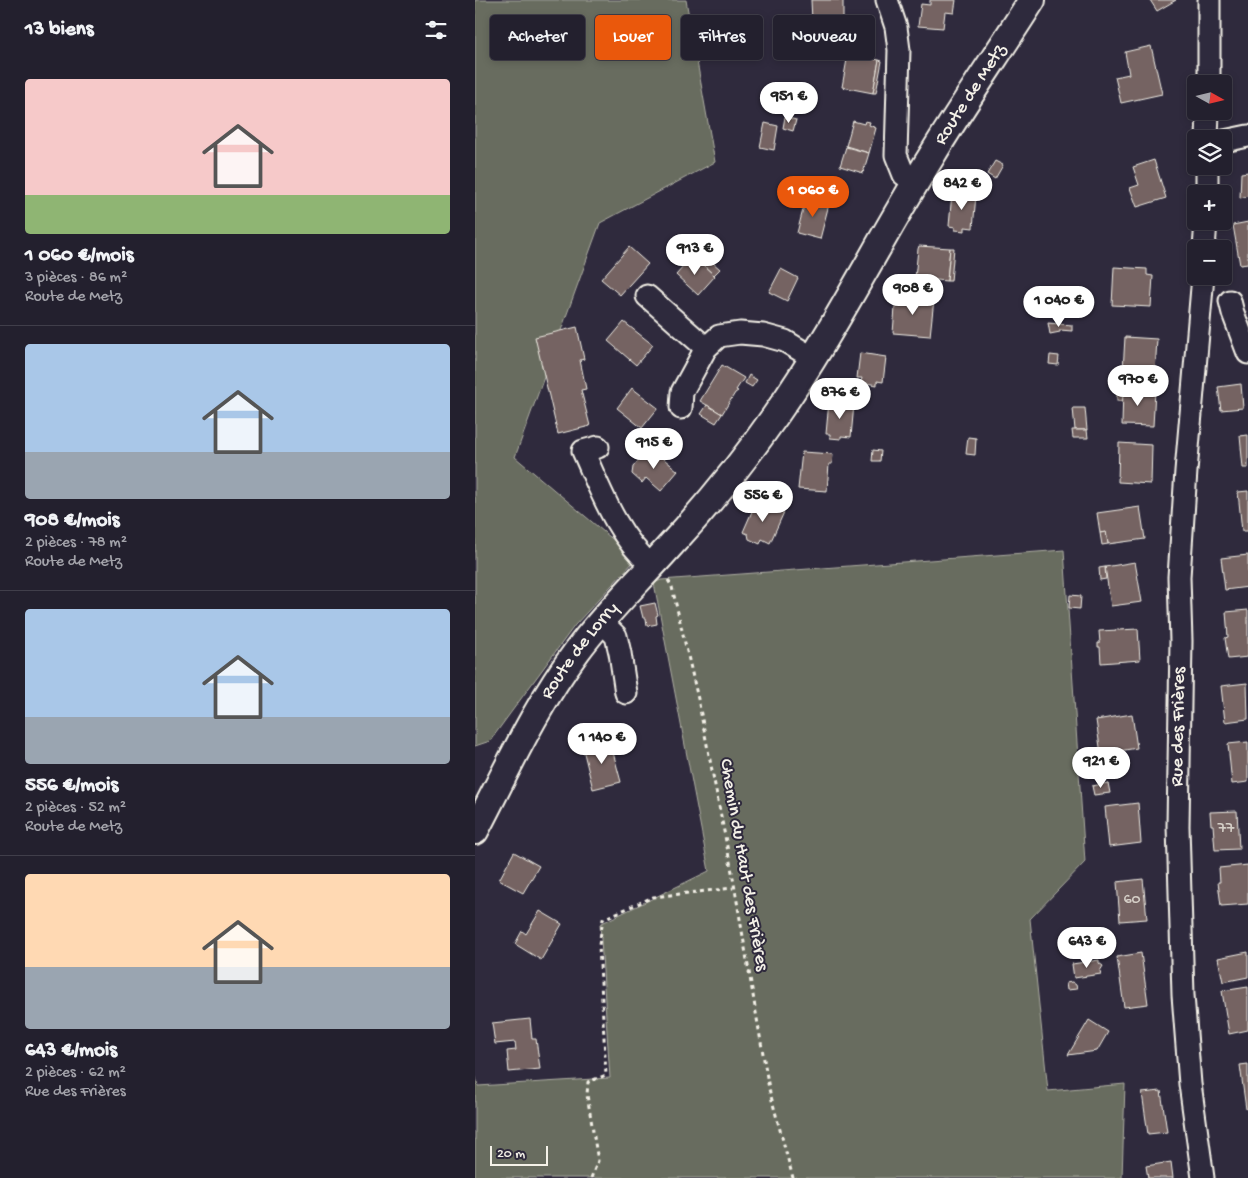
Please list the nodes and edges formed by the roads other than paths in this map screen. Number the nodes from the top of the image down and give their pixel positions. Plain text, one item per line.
1 (887, 0) edge
2 (1032, 0) edge
3 (1209, 0) edge
4 (1209, 75) edge
5 (1248, 136) edge
6 (1232, 139) edge
7 (916, 182) junction
8 (1202, 285) edge
9 (647, 296) dead end
10 (1239, 299) edge
11 (1201, 300) junction
12 (706, 348) junction
13 (1248, 353) edge
14 (813, 358) junction
15 (681, 408) dead end
16 (598, 447) dead end
17 (654, 563) junction
18 (601, 621) junction
19 (626, 693) dead end
20 (475, 831) edge
21 (1203, 1178) edge

1 - 7 street
2 - 7 main road, Route de Metz
3 - 4 street
5 - 6 street
7 - 14 main road, Route de Metz
8 - 11 street, Rue des Frières
9 - 12 street
10 - 11 street
10 - 13 street
11 - 21 street, Rue des Frières
12 - 14 street
12 - 15 street
14 - 17 main road, Route de Metz
16 - 17 street
17 - 18 main road, Route de Lorry
18 - 19 street
18 - 20 main road, Route de Lorry

